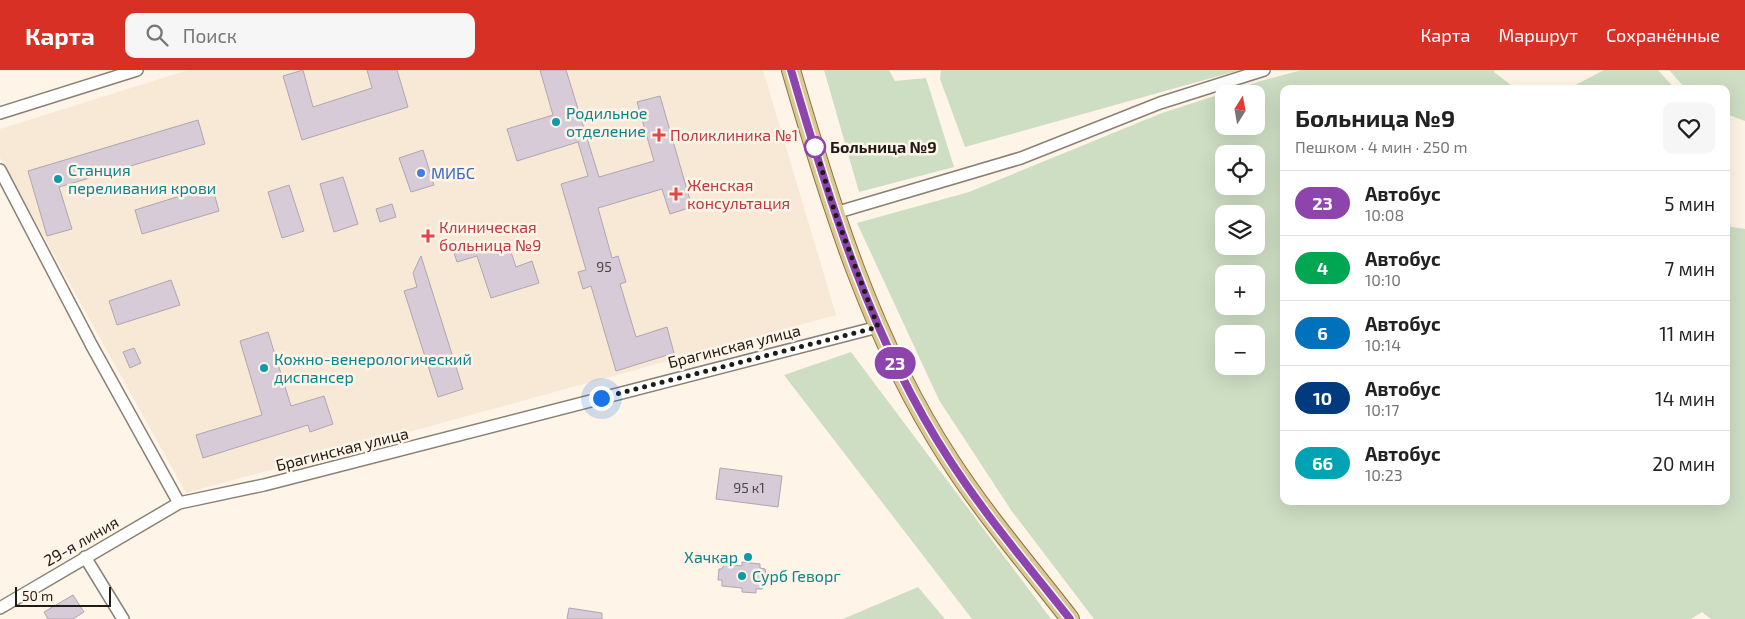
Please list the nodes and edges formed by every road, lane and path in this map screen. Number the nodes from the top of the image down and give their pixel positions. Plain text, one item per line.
1 (137, 70) edge
2 (791, 70) edge
3 (1264, 70) edge
4 (0, 113) edge
5 (0, 170) edge
6 (835, 213) junction
7 (878, 327) junction
8 (179, 503) junction
9 (86, 556) junction
10 (0, 608) edge
11 (123, 619) edge
12 (1070, 619) edge

1 - 4 street
2 - 6 main road
3 - 6 street
5 - 8 street
6 - 7 main road
7 - 8 street, Брагинская улица
7 - 12 main road
8 - 9 street, 29-я линия
9 - 10 street, 29-я линия
9 - 11 street

